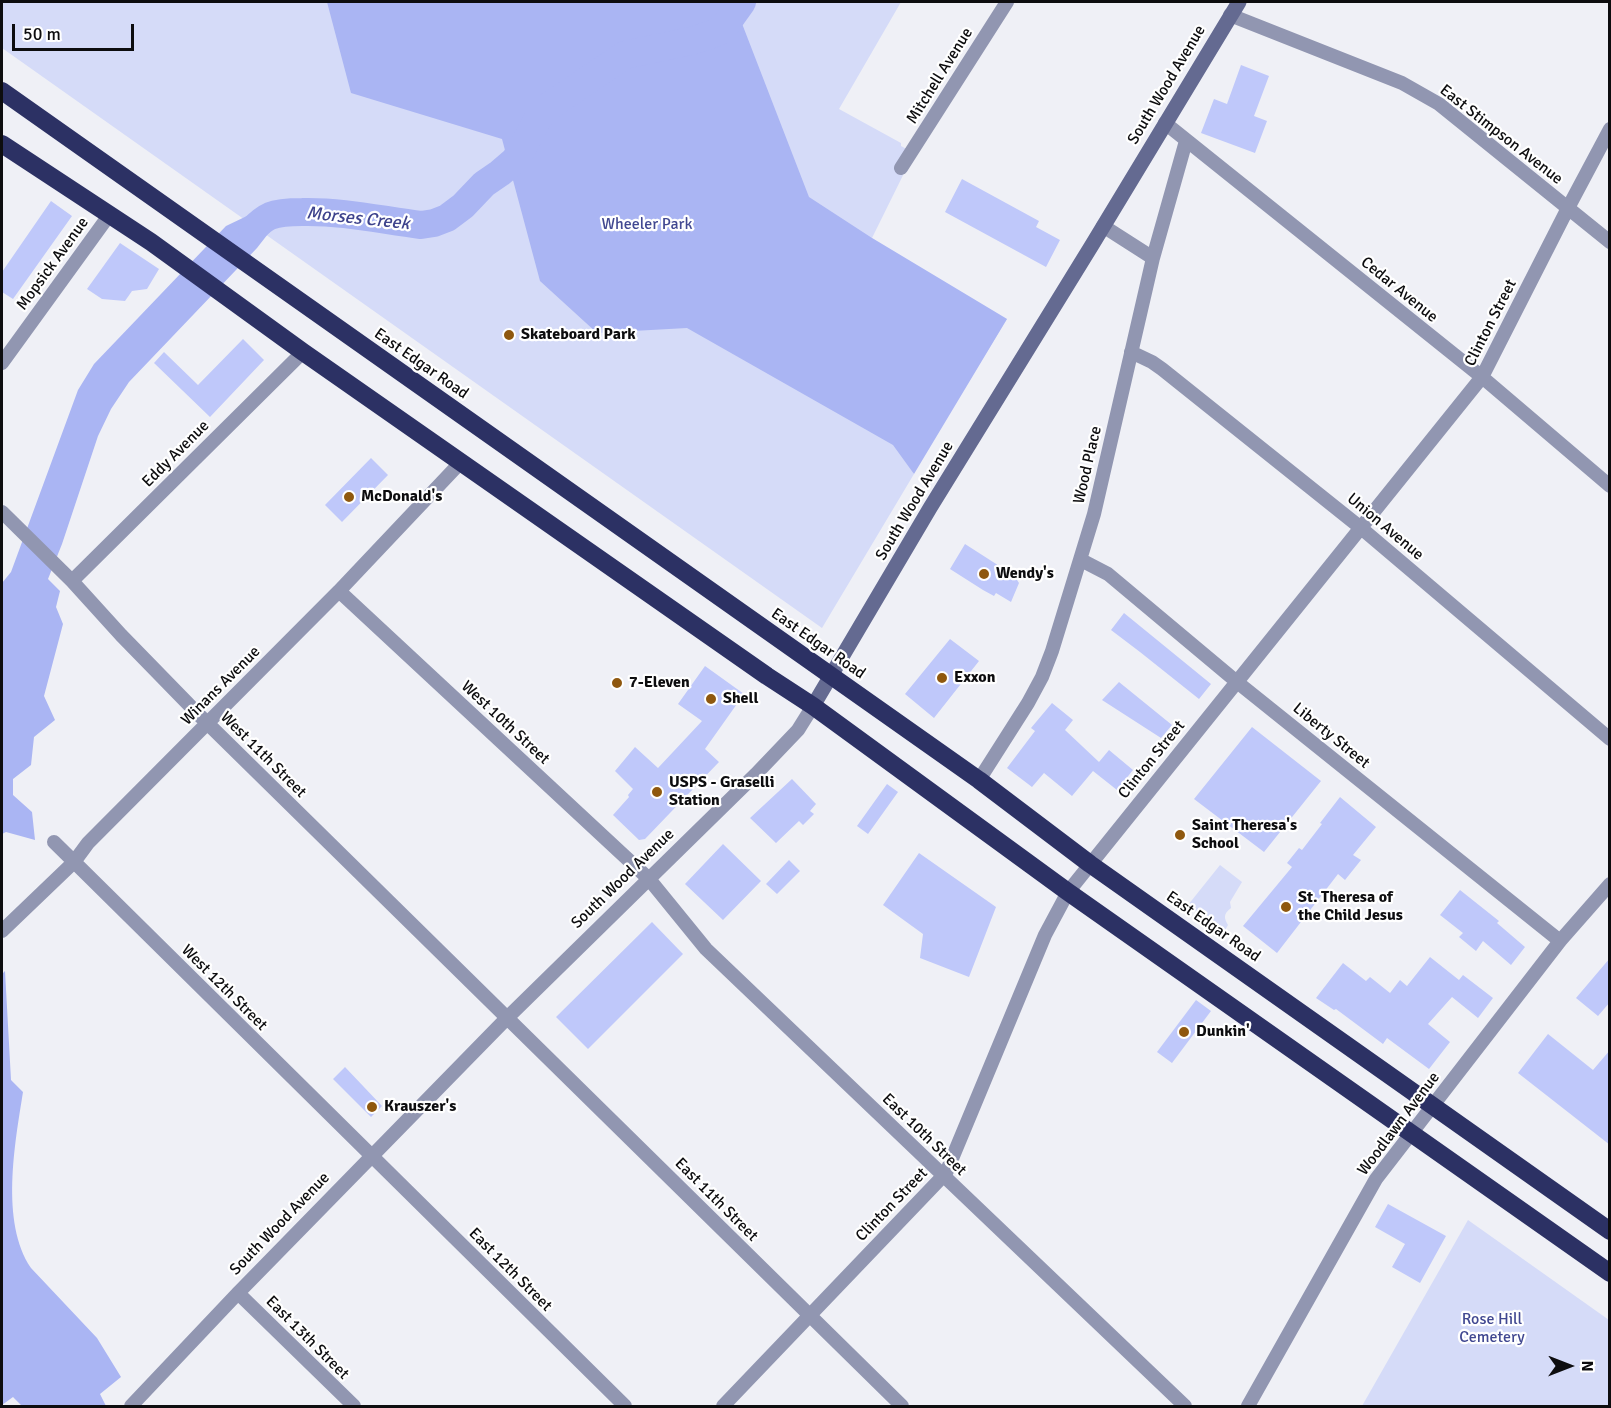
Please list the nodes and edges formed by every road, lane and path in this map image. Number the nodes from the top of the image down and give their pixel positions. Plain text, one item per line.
1 (1007, 2) edge
2 (1239, 2) edge
3 (1230, 15) junction
4 (2, 91) edge
5 (1165, 123) junction
6 (1610, 129) edge
7 (1186, 141) junction
8 (2, 144) edge
9 (901, 168) dead end
10 (1568, 208) junction
11 (110, 214) junction
12 (1103, 226) junction
13 (1610, 242) edge
14 (1153, 258) junction
15 (303, 352) junction
16 (1131, 352) junction
17 (2, 363) edge
18 (1482, 377) junction
19 (461, 462) junction
20 (1610, 486) edge
21 (2, 512) edge
22 (1361, 528) junction
23 (1081, 560) junction
24 (72, 580) junction
25 (339, 591) junction
26 (830, 676) junction
27 (1237, 682) junction
28 (813, 706) junction
29 (207, 723) junction
30 (1610, 739) edge
31 (979, 780) junction
32 (54, 842) dead end
33 (74, 861) junction
34 (1090, 864) junction
35 (649, 879) junction
36 (1610, 884) edge
37 (1068, 892) junction
38 (2, 931) edge
39 (1560, 940) junction
40 (507, 1018) junction
41 (1432, 1106) junction
42 (1411, 1134) junction
43 (371, 1156) junction
44 (943, 1175) junction
45 (1610, 1231) edge
46 (1610, 1273) edge
47 (238, 1293) junction
48 (810, 1315) junction
49 (131, 1407) edge
50 (354, 1407) edge
51 (625, 1407) edge
52 (723, 1407) edge
53 (903, 1407) edge
54 (1185, 1407) edge
55 (1248, 1407) edge

1 - 9 street, Mitchell Avenue
2 - 3 main road, South Wood Avenue
3 - 5 main road, South Wood Avenue
3 - 10 street, East Stimpson Avenue
4 - 26 highway, East Edgar Road
5 - 7 street, Cedar Avenue
5 - 12 main road, South Wood Avenue
6 - 10 street, Clinton Street
7 - 14 street, Wood Place
7 - 18 street, Cedar Avenue
8 - 11 highway
10 - 13 street, East Stimpson Avenue
10 - 18 street, Clinton Street
11 - 15 highway
11 - 17 street, Mopsick Avenue
12 - 14 street
12 - 26 main road, South Wood Avenue
14 - 16 street, Wood Place
15 - 19 highway
15 - 24 street, Eddy Avenue
16 - 22 street, Union Avenue
16 - 23 street, Wood Place
18 - 20 street, Cedar Avenue
18 - 22 street, Clinton Street
19 - 25 street, Winans Avenue
19 - 28 highway
21 - 24 street, West 11th Street
22 - 27 street, Clinton Street
22 - 30 street, Union Avenue
23 - 27 street, Liberty Street
23 - 31 street, Wood Place
24 - 29 street, West 11th Street
25 - 29 street, Winans Avenue
25 - 35 street, West 10th Street
26 - 28 main road, South Wood Avenue
26 - 31 highway, East Edgar Road
27 - 34 street, Clinton Street
27 - 39 street, Liberty Street
28 - 35 street, South Wood Avenue
28 - 37 highway
29 - 33 street, Winans Avenue
29 - 40 street, West 11th Street
31 - 34 highway, East Edgar Road
32 - 33 street, West 12th Street
33 - 38 street, Winans Avenue
33 - 43 street, West 12th Street
34 - 37 street, Clinton Street
34 - 41 highway, East Edgar Road
35 - 40 street, South Wood Avenue
35 - 44 street, East 10th Street
36 - 39 street, Woodlawn Avenue
37 - 42 highway
37 - 44 street, Clinton Street
39 - 41 street, Woodlawn Avenue
40 - 43 street, South Wood Avenue
40 - 48 street, East 11th Street
41 - 42 street, Woodlawn Avenue
41 - 45 highway, East Edgar Road
42 - 46 highway
42 - 55 street, Woodlawn Avenue
43 - 47 street, South Wood Avenue
43 - 51 street, East 12th Street
44 - 48 street, Clinton Street
44 - 54 street, East 10th Street
47 - 49 street, South Wood Avenue
47 - 50 street, East 13th Street
48 - 52 street, Clinton Street
48 - 53 street, East 11th Street

